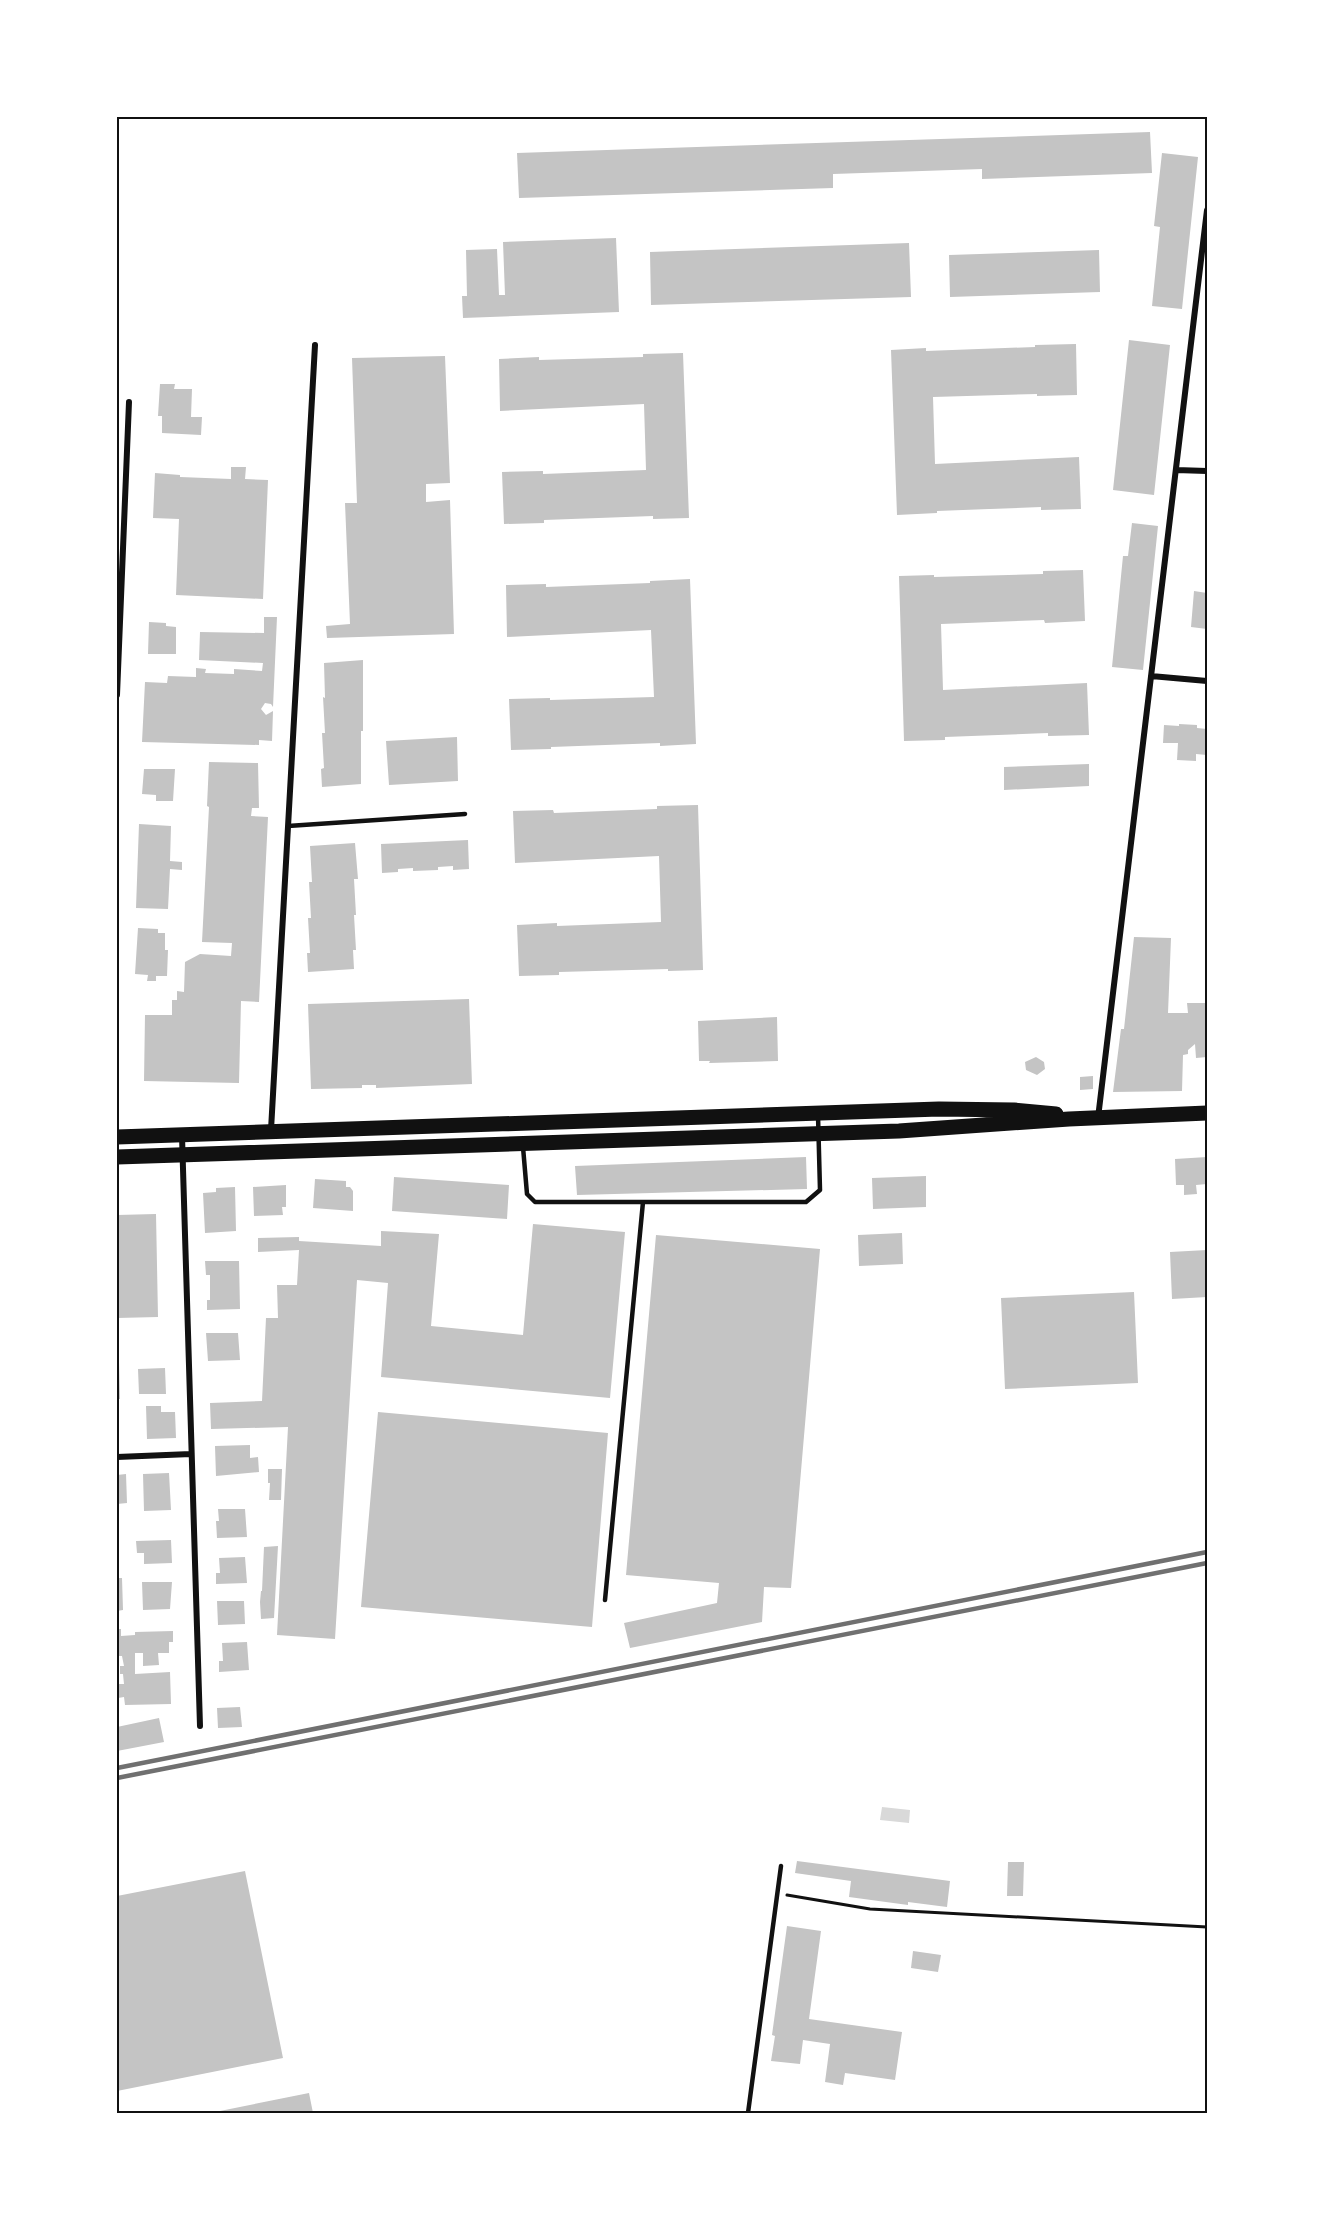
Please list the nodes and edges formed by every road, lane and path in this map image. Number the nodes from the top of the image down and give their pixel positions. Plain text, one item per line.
1 (1207, 210) edge
2 (315, 345) dead end
3 (129, 402) dead end
4 (1176, 470) junction
5 (1207, 471) edge
6 (119, 602) edge
7 (1151, 676) junction
8 (1207, 681) edge
9 (117, 695) edge
10 (465, 814) dead end
11 (288, 826) junction
12 (818, 1113) junction
13 (1207, 1113) edge
14 (1098, 1118) junction
15 (502, 1124) junction
16 (271, 1131) junction
17 (182, 1134) junction
18 (819, 1134) junction
19 (117, 1137) edge
20 (504, 1145) junction
21 (523, 1145) junction
22 (183, 1155) junction
23 (117, 1157) edge
24 (643, 1202) junction
25 (191, 1454) junction
26 (117, 1457) edge
27 (605, 1600) dead end
28 (200, 1726) dead end
29 (781, 1866) dead end
30 (778, 1894) junction
31 (1207, 1927) edge
32 (748, 2113) edge

1 - 4 street
2 - 11 street
3 - 6 street
4 - 5 street
4 - 7 street
6 - 9 street
7 - 8 street
7 - 14 street
10 - 11 lane
11 - 16 street
12 - 14 main road
12 - 15 main road
12 - 18 lane
13 - 14 main road
14 - 18 main road
15 - 16 main road
15 - 20 lane
16 - 17 main road
17 - 19 main road
17 - 22 street
18 - 21 main road
18 - 24 lane
20 - 21 main road
20 - 22 main road
21 - 24 lane
22 - 23 main road
22 - 25 street
24 - 27 lane
25 - 26 street
25 - 28 street
29 - 30 lane
30 - 31 path
30 - 32 lane

